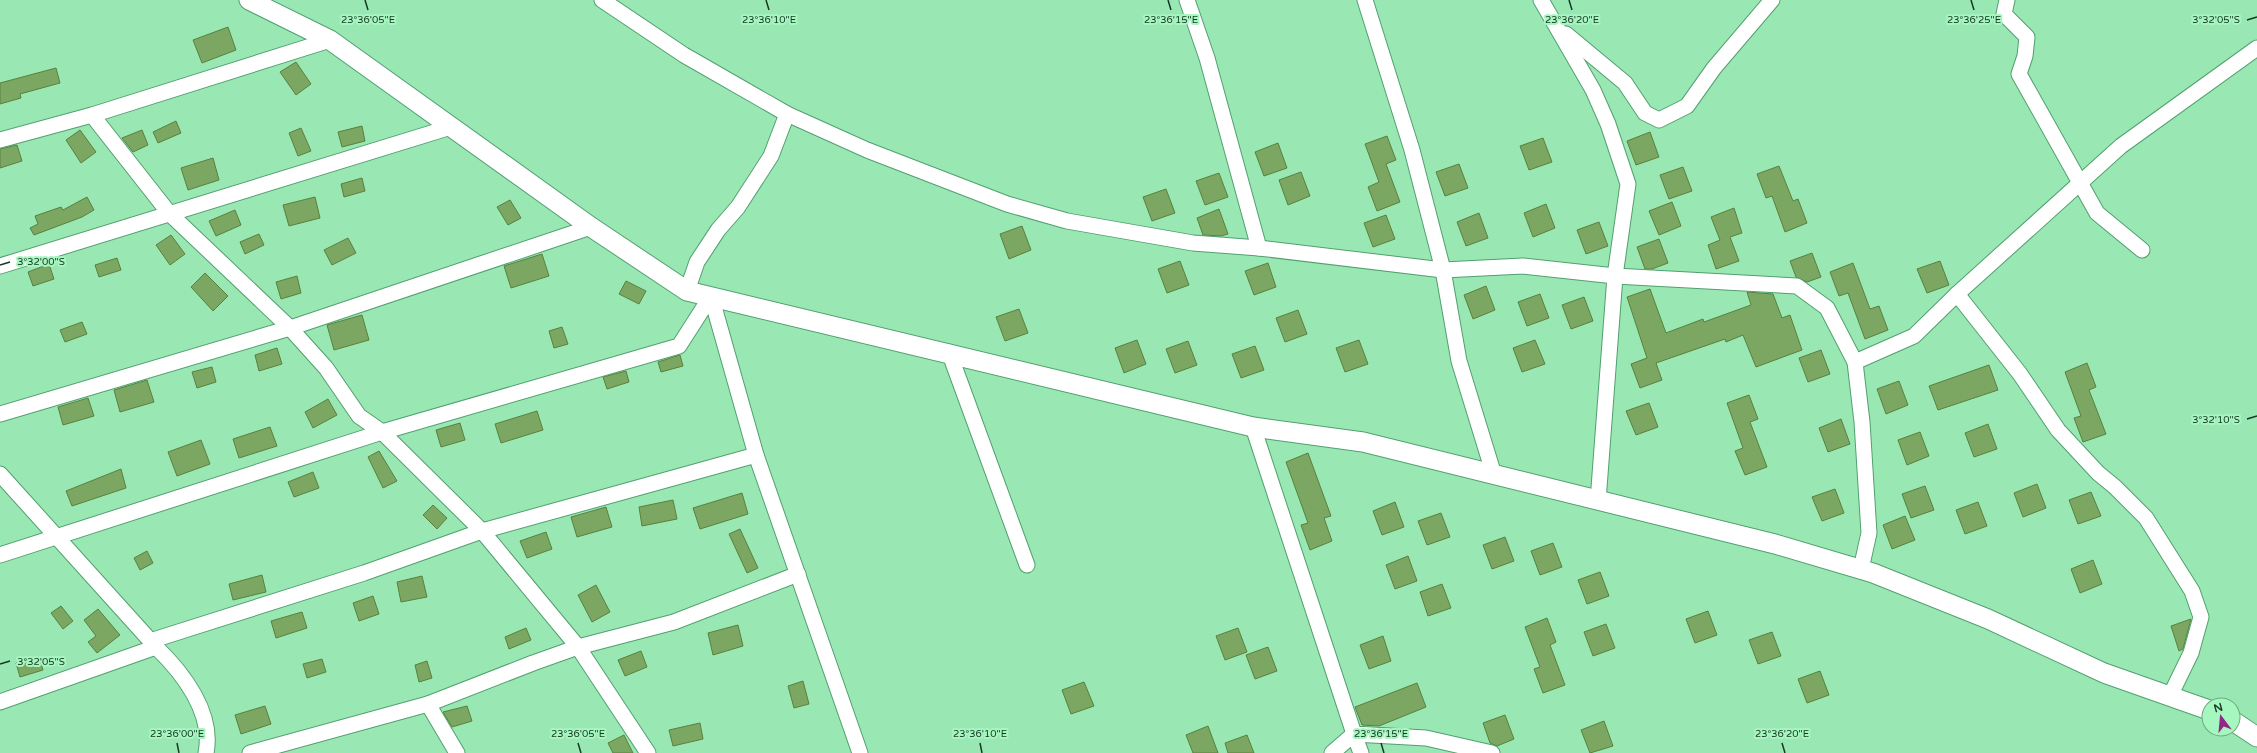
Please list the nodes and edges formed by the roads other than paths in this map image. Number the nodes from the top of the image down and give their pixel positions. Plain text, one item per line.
1 (249, 0) edge
2 (602, 0) edge
3 (1187, 0) edge
4 (1365, 0) edge
5 (1541, 0) edge
6 (1772, 0) edge
7 (2007, 0) edge
8 (1556, 26) junction
9 (330, 40) junction
10 (2257, 48) edge
11 (787, 114) junction
12 (92, 115) junction
13 (451, 127) junction
14 (0, 140) edge
15 (2080, 183) junction
16 (169, 213) junction
17 (591, 227) junction
18 (1259, 248) junction
19 (2142, 250) dead end
20 (0, 266) edge
21 (1443, 270) junction
22 (1615, 276) junction
23 (687, 291) junction
24 (1958, 294) junction
25 (711, 296) junction
26 (290, 328) junction
27 (949, 352) junction
28 (1855, 362) junction
29 (0, 414) edge
30 (1253, 427) junction
31 (382, 432) junction
32 (756, 455) junction
33 (0, 474) edge
34 (1494, 475) junction
35 (1598, 501) junction
36 (482, 531) junction
37 (58, 537) junction
38 (0, 555) edge
39 (1026, 565) dead end
40 (1861, 570) junction
41 (798, 574) junction
42 (153, 644) junction
43 (578, 647) junction
44 (2170, 696) junction
45 (0, 702) edge
46 (428, 704) junction
47 (2201, 707) edge
48 (2241, 726) edge
49 (1354, 734) junction
50 (2257, 737) edge
51 (206, 753) edge
52 (250, 753) edge
53 (457, 753) edge
54 (648, 753) edge
55 (860, 753) edge
56 (1332, 753) edge
57 (1361, 753) edge
58 (1492, 753) edge

1 - 9 street
2 - 11 street
3 - 18 street
4 - 21 street
5 - 8 street
6 - 8 street
7 - 15 street
8 - 22 street
9 - 12 street
9 - 13 street
10 - 15 street
11 - 18 street
11 - 23 street
12 - 14 street
12 - 16 street
13 - 16 street
13 - 17 street
15 - 19 street
15 - 24 street
16 - 20 street
16 - 26 street
17 - 23 street
17 - 26 street
18 - 21 street
21 - 22 street
21 - 34 street
22 - 28 street
22 - 35 street
23 - 25 street
24 - 28 street
24 - 44 street
25 - 27 street
25 - 31 street
25 - 32 street
26 - 29 street
26 - 31 street
27 - 30 street
27 - 39 street
28 - 40 street
30 - 34 street
30 - 49 street
31 - 36 street
31 - 37 street
32 - 36 street
32 - 41 street
33 - 37 street
34 - 35 street
35 - 40 street
36 - 42 street
36 - 43 street
37 - 38 street
37 - 42 street
40 - 44 street
41 - 43 street
41 - 55 street
42 - 45 street
42 - 51 street
43 - 46 street
43 - 54 street
44 - 47 street
46 - 52 street
46 - 53 street
48 - 50 street
49 - 56 street
49 - 57 street
49 - 58 street

